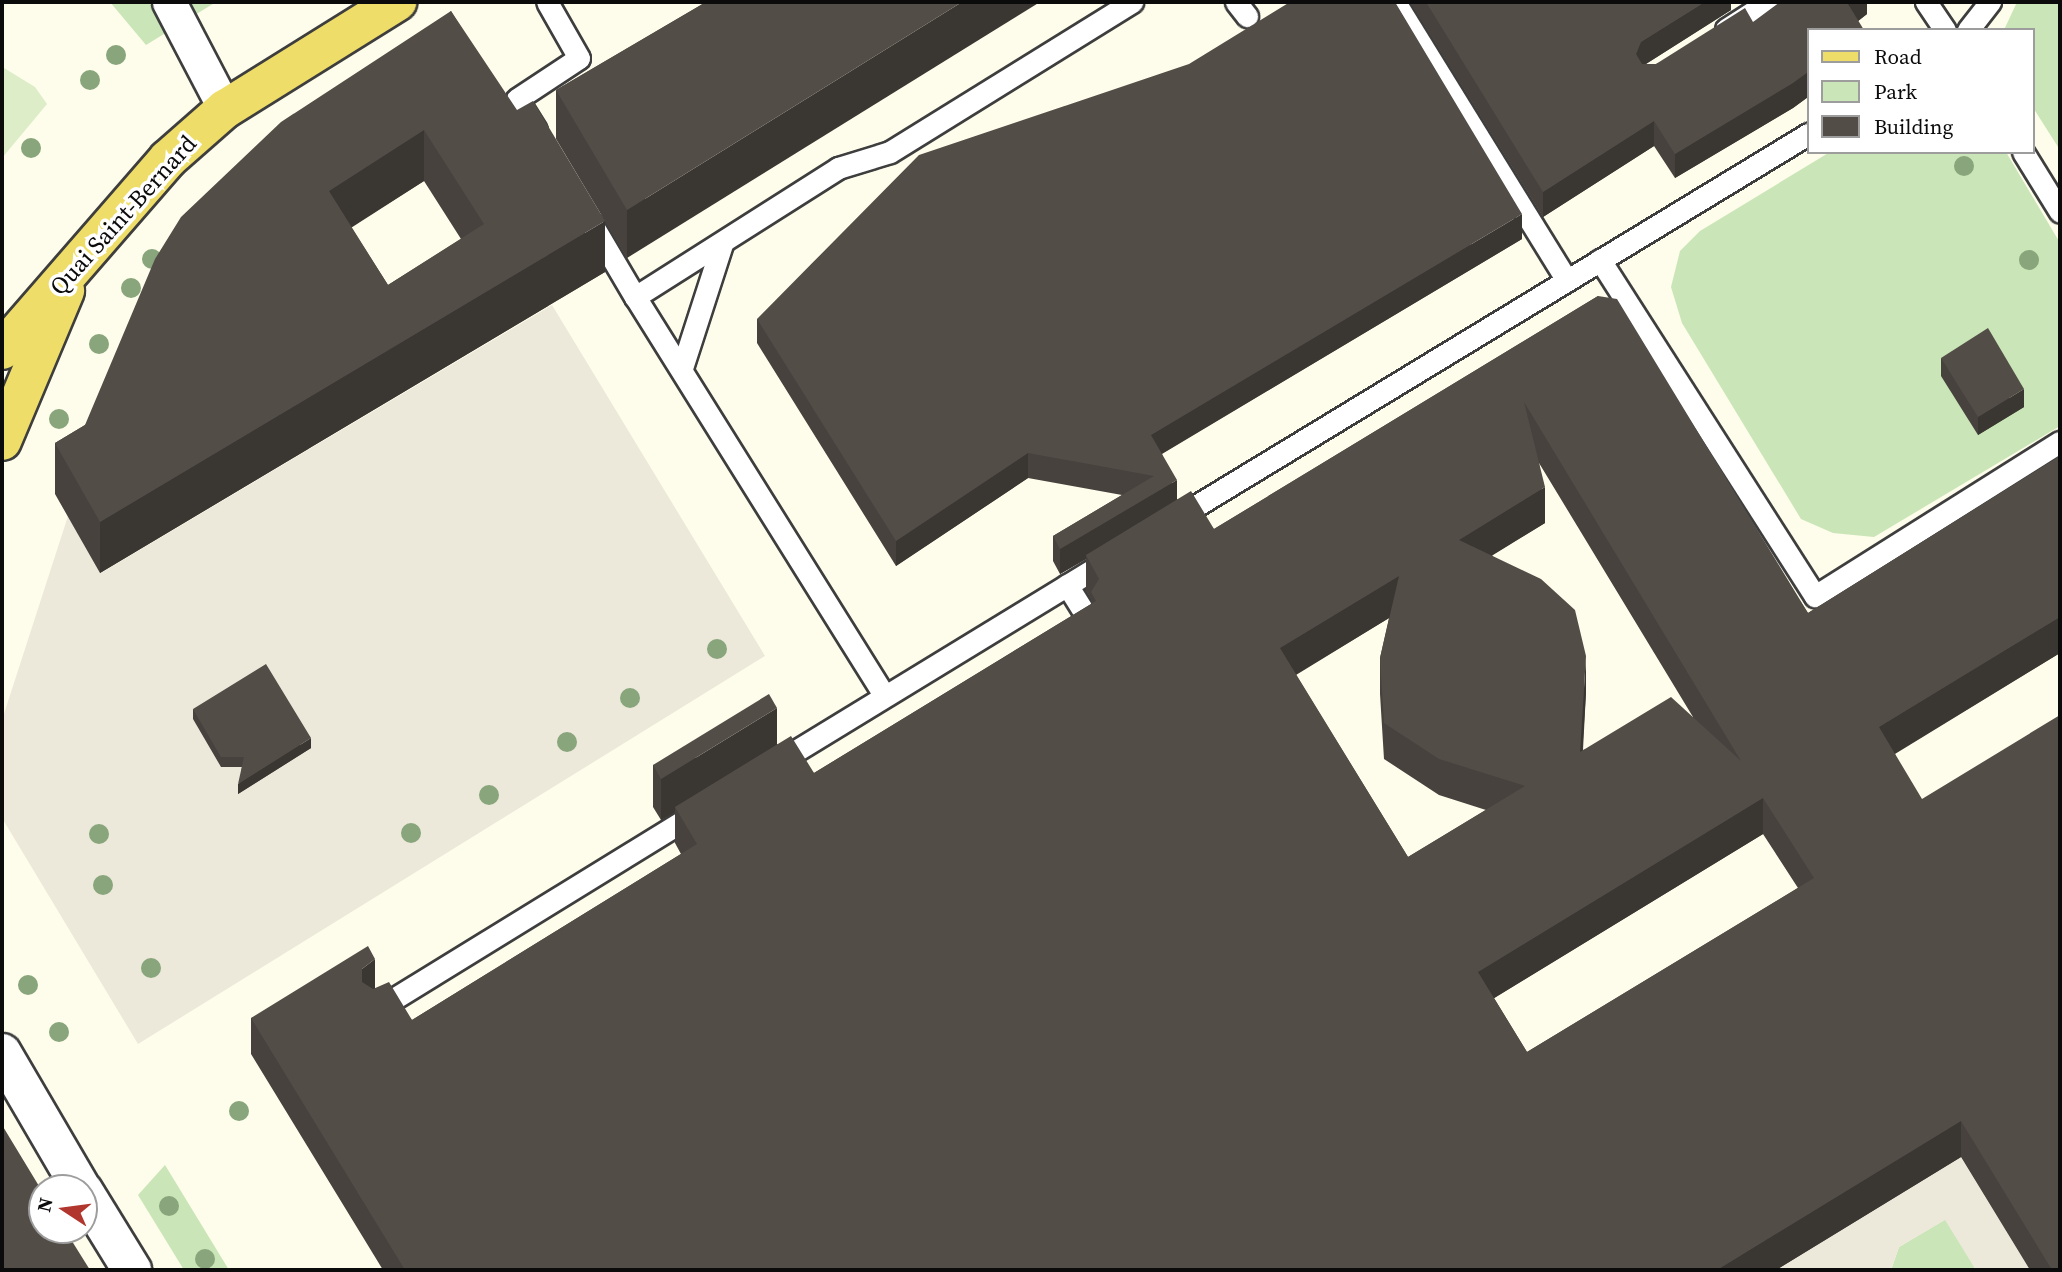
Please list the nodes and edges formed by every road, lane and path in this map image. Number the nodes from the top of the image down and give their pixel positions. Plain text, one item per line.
1 (169, 2) edge
2 (397, 2) edge
3 (547, 2) edge
4 (1132, 2) edge
5 (1395, 2) edge
6 (1768, 2) edge
7 (1926, 2) edge
8 (1990, 2) edge
9 (1944, 28) edge
10 (1970, 28) edge
11 (1703, 44) edge
12 (225, 109) junction
13 (1806, 135) edge
14 (545, 146) edge
15 (2024, 154) edge
16 (580, 205) edge
17 (2060, 212) edge
18 (722, 244) junction
19 (1600, 260) junction
20 (73, 270) junction
21 (1567, 280) junction
22 (635, 297) junction
23 (2, 350) edge
24 (682, 368) junction
25 (2, 441) edge
26 (2060, 442) edge
27 (1155, 531) edge
28 (1132, 545) edge
29 (1067, 585) junction
30 (1086, 616) edge
31 (884, 695) junction
32 (758, 774) edge
33 (723, 796) edge
34 (373, 1012) edge
35 (2, 1053) edge
36 (74, 1174) edge
37 (98, 1214) edge
38 (132, 1270) edge

1 - 12 street
2 - 12 main road, Quai Saint-Bernard
3 - 14 lane
4 - 18 lane
5 - 21 lane
6 - 11 lane
7 - 9 lane
8 - 10 lane
12 - 20 main road, Quai Saint-Bernard
13 - 19 lane
15 - 17 lane
16 - 22 lane
18 - 22 lane
18 - 24 lane
19 - 21 lane
19 - 26 lane
20 - 23 main road, Quai Saint-Bernard
20 - 25 main road
21 - 27 lane
22 - 24 lane
24 - 31 lane
28 - 29 lane
29 - 30 lane
29 - 31 lane
31 - 32 lane
33 - 34 lane
35 - 36 street
37 - 38 street

